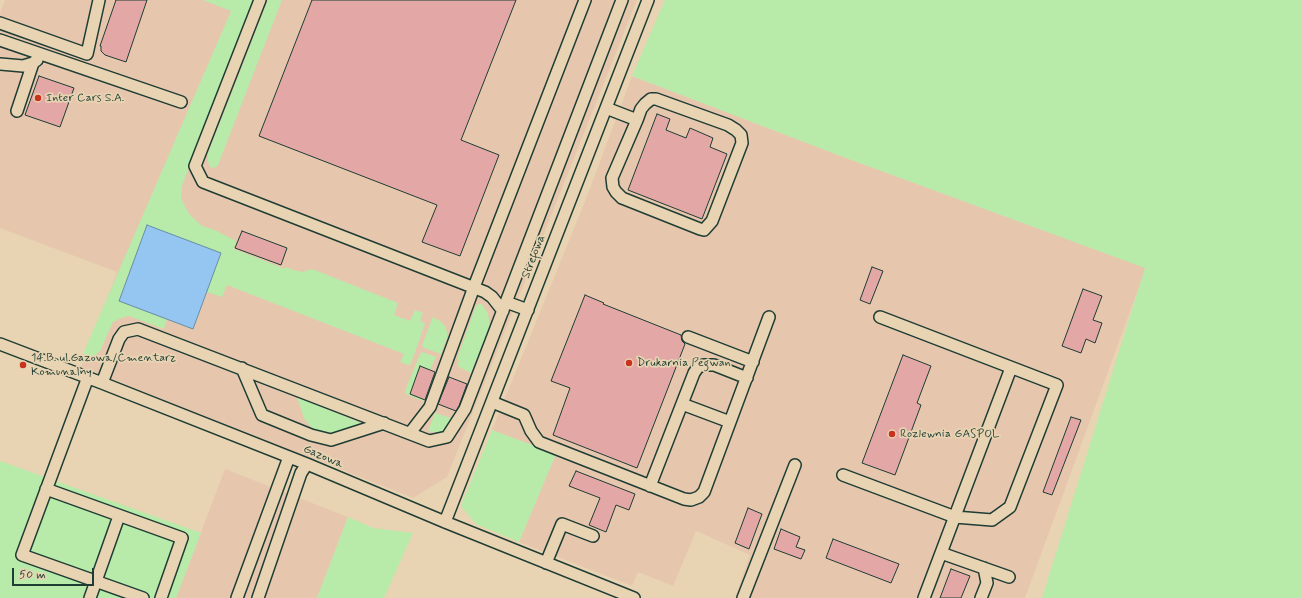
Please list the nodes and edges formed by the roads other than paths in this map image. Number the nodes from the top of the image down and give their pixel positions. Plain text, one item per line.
1 (99, 0) edge
2 (260, 0) edge
3 (585, 0) edge
4 (622, 0) edge
5 (648, 0) edge
6 (0, 23) edge
7 (0, 40) edge
8 (44, 55) junction
9 (33, 63) junction
10 (0, 64) edge
11 (181, 102) dead end
12 (606, 108) junction
13 (17, 111) dead end
14 (637, 120) junction
15 (474, 287) junction
16 (504, 306) junction
17 (528, 310) junction
18 (770, 317) dead end
19 (880, 317) dead end
20 (688, 337) dead end
21 (0, 344) edge
22 (753, 362) junction
23 (242, 368) junction
24 (1011, 368) junction
25 (88, 377) junction
26 (747, 378) junction
27 (102, 383) junction
28 (492, 402) junction
29 (682, 404) junction
30 (730, 422) junction
31 (384, 423) junction
32 (410, 433) junction
33 (289, 457) junction
34 (306, 464) junction
35 (795, 465) dead end
36 (843, 475) dead end
37 (650, 486) junction
38 (46, 489) junction
39 (119, 516) junction
40 (955, 517) junction
41 (445, 522) junction
42 (592, 536) dead end
43 (941, 553) junction
44 (546, 563) junction
45 (984, 568) junction
46 (1008, 577) dead end
47 (96, 581) junction
48 (90, 598) edge
49 (143, 598) edge
50 (161, 598) edge
51 (237, 598) edge
52 (258, 598) edge
53 (634, 598) edge
54 (743, 598) edge
55 (924, 598) edge
56 (981, 598) edge

1 - 6 street
2 - 15 street
3 - 15 street
4 - 16 street
5 - 12 street, Strefowa
7 - 8 street
8 - 9 street
8 - 11 street
9 - 10 street
9 - 13 street
12 - 14 street
12 - 17 street, Strefowa
14 - 14 street
15 - 16 street
15 - 32 street
16 - 17 street
16 - 32 street
17 - 28 street, Strefowa
18 - 22 street
19 - 24 street
20 - 22 street
21 - 25 street, Gazowa
22 - 26 street
23 - 27 street
23 - 31 street
23 - 31 street
24 - 40 street
24 - 40 street
25 - 27 street, Gazowa
25 - 38 street
26 - 29 street
26 - 30 street
27 - 33 street, Gazowa
28 - 37 street
28 - 41 street, Strefowa
29 - 30 street
29 - 37 street
30 - 37 street
31 - 32 street
33 - 34 street, Gazowa
33 - 51 street
34 - 41 street, Gazowa
34 - 52 street
35 - 54 street
36 - 40 street
38 - 39 street
38 - 47 street
39 - 47 street
39 - 50 street
40 - 43 street
41 - 44 street, Gazowa
42 - 44 street
43 - 45 street
43 - 55 street
44 - 53 street, Gazowa
45 - 46 street
45 - 56 street
47 - 48 street
47 - 49 street

